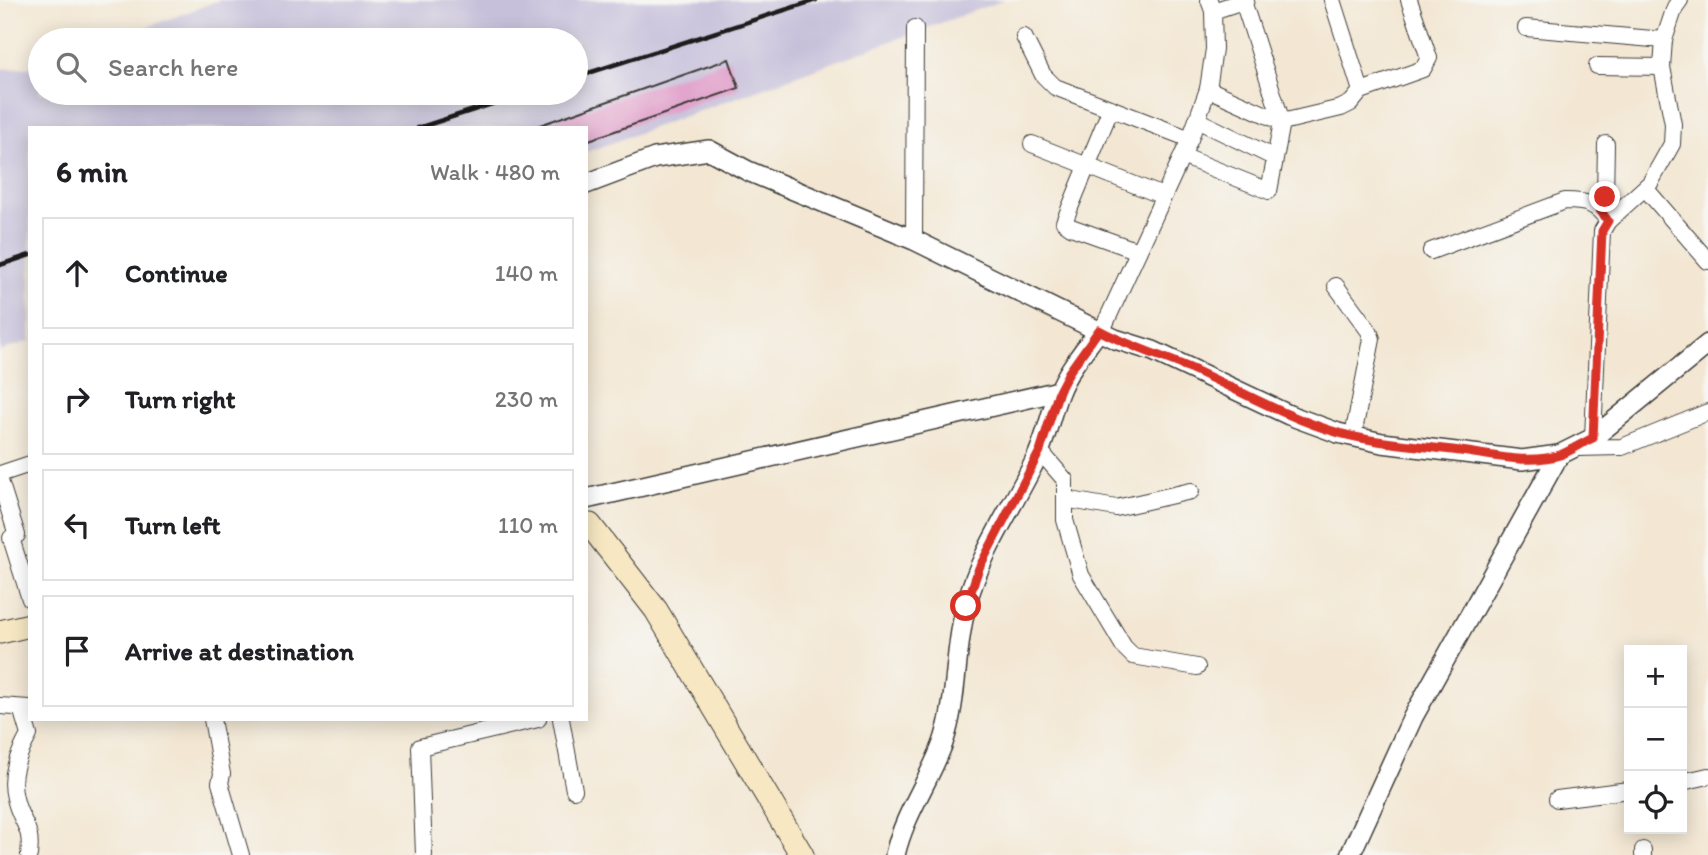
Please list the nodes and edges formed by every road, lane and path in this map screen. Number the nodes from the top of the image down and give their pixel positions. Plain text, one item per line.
1 (1245, 0) edge
2 (1332, 0) edge
3 (1409, 0) edge
4 (1680, 0) edge
5 (1211, 5) edge
6 (915, 28) dead end
7 (1526, 28) dead end
8 (1024, 37) dead end
9 (1664, 40) junction
10 (1597, 66) dead end
11 (1662, 67) junction
12 (1208, 89) junction
13 (1361, 91) junction
14 (1111, 108) junction
15 (1196, 120) junction
16 (1282, 122) junction
17 (1189, 139) junction
18 (1032, 144) dead end
19 (1606, 144) dead end
20 (1182, 156) junction
21 (1275, 158) junction
22 (1087, 166) junction
23 (588, 183) edge
24 (1645, 188) junction
25 (1163, 196) junction
26 (1604, 216) junction
27 (914, 240) junction
28 (1138, 251) junction
29 (1432, 251) dead end
30 (1708, 261) edge
31 (1336, 286) dead end
32 (1099, 330) junction
33 (1708, 344) edge
34 (1059, 391) junction
35 (1708, 412) edge
36 (1353, 436) junction
37 (1593, 438) junction
38 (1040, 451) junction
39 (1566, 451) junction
40 (28, 465) edge
41 (0, 474) edge
42 (0, 481) edge
43 (1191, 491) dead end
44 (588, 499) edge
45 (1065, 499) junction
46 (588, 521) edge
47 (14, 536) edge
48 (28, 588) edge
49 (28, 625) edge
50 (0, 632) edge
51 (1196, 667) dead end
52 (0, 706) edge
53 (25, 708) edge
54 (212, 721) edge
55 (530, 721) edge
56 (561, 721) edge
57 (1708, 776) edge
58 (1687, 781) edge
59 (7, 790) edge
60 (574, 790) dead end
61 (1624, 791) edge
62 (1557, 799) dead end
63 (797, 853) edge
64 (29, 855) edge
65 (241, 855) edge
66 (424, 855) edge
67 (895, 855) edge
68 (1350, 855) edge

1 - 5 street
1 - 16 street
2 - 13 street
3 - 13 street
4 - 9 street
5 - 12 street
6 - 27 street
7 - 9 street
8 - 14 street
9 - 11 street
10 - 11 street
11 - 24 street
12 - 15 street
12 - 16 street
13 - 16 street
14 - 17 street
14 - 22 street
15 - 17 street
15 - 21 street
16 - 21 street
17 - 20 street
18 - 22 street
19 - 26 street
20 - 21 street
20 - 25 street
22 - 25 street
22 - 28 street
23 - 27 street
24 - 26 street
24 - 30 street
25 - 28 street
26 - 29 street
26 - 37 street
27 - 32 street
28 - 32 street
31 - 36 street
32 - 34 street
32 - 36 street
33 - 37 street
34 - 38 street
34 - 44 street
35 - 39 street
36 - 39 street
37 - 39 street
38 - 45 street
38 - 67 street
39 - 68 street
40 - 41 street
42 - 47 street
43 - 45 street
45 - 51 street
46 - 63 main road
47 - 48 street
49 - 50 main road
52 - 53 street
53 - 59 street
54 - 65 street
55 - 66 street
56 - 60 street
57 - 58 street
59 - 64 street
61 - 62 street

